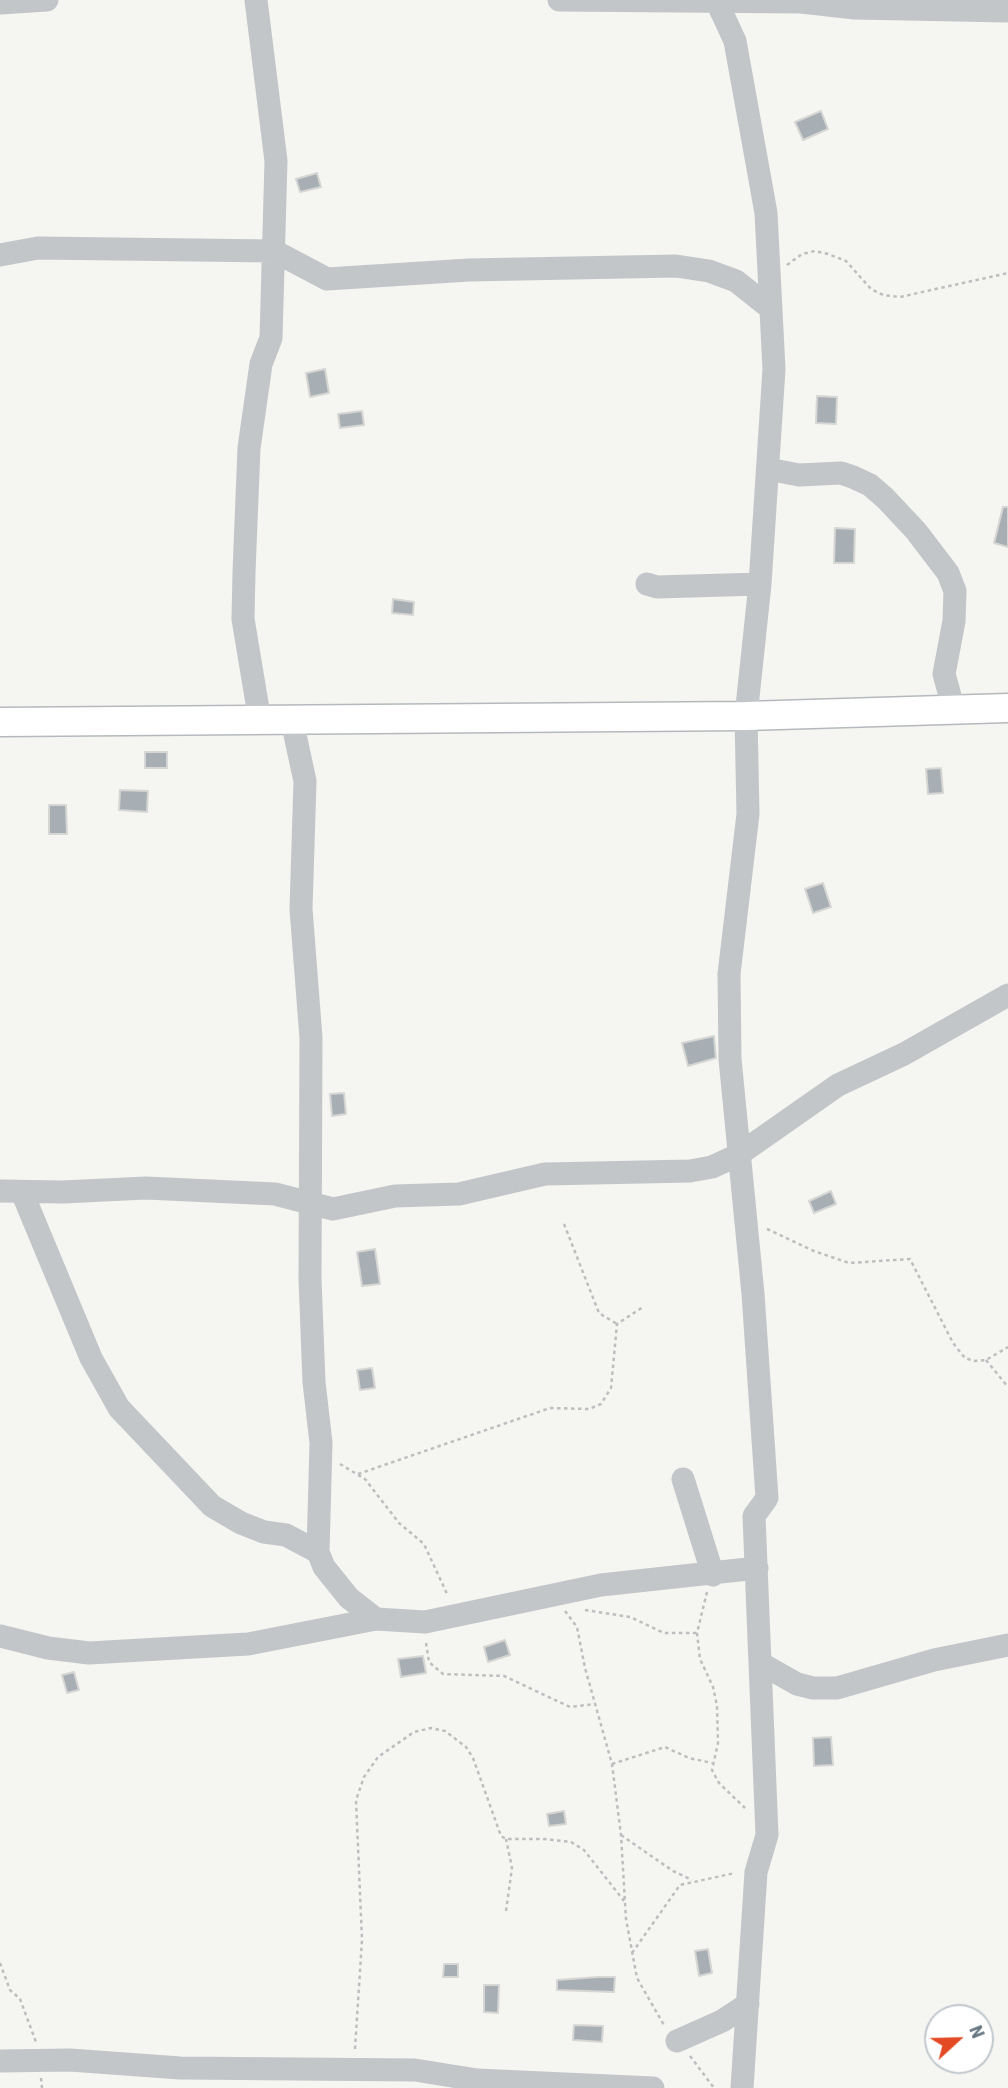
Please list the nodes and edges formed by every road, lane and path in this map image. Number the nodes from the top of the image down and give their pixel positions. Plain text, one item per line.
1 (47, 0) edge
2 (256, 0) edge
3 (559, 0) edge
4 (716, 1) edge
5 (0, 3) edge
6 (1008, 11) edge
7 (274, 251) junction
8 (0, 255) edge
9 (1008, 273) edge
10 (770, 275) junction
11 (770, 308) junction
12 (768, 469) junction
13 (647, 584) dead end
14 (760, 584) junction
15 (1008, 708) edge
16 (954, 710) junction
17 (746, 716) junction
18 (260, 720) junction
19 (292, 720) junction
20 (0, 722) edge
21 (1008, 995) edge
22 (738, 1155) junction
23 (11, 1191) edge
24 (309, 1204) junction
25 (746, 1219) junction
26 (564, 1224) dead end
27 (643, 1307) dead end
28 (617, 1324) junction
29 (1008, 1347) edge
30 (986, 1360) junction
31 (1008, 1387) edge
32 (321, 1443) junction
33 (358, 1474) junction
34 (683, 1479) dead end
35 (318, 1552) junction
36 (757, 1568) junction
37 (713, 1575) junction
38 (574, 1609) dead end
39 (583, 1609) dead end
40 (478, 1612) junction
41 (376, 1619) junction
42 (425, 1622) junction
43 (697, 1633) junction
44 (0, 1636) edge
45 (1008, 1645) edge
46 (760, 1663) junction
47 (595, 1704) junction
48 (712, 1763) junction
49 (612, 1764) junction
50 (746, 1810) dead end
51 (621, 1835) junction
52 (506, 1839) junction
53 (756, 1872) junction
54 (692, 1880) junction
55 (624, 1901) junction
56 (506, 1911) dead end
57 (632, 1953) junction
58 (0, 1963) edge
59 (748, 2004) junction
60 (677, 2041) junction
61 (0, 2061) edge
62 (46, 2061) junction
63 (351, 2070) junction
64 (465, 2083) edge
65 (653, 2088) edge
66 (713, 2088) edge
67 (742, 2088) edge

1 - 5 street
2 - 7 street
3 - 4 street
4 - 6 street
4 - 10 street
7 - 8 street
7 - 11 street
7 - 18 street
9 - 10 path
10 - 11 street
11 - 12 street
12 - 14 street
12 - 16 street
13 - 14 street
14 - 17 street
15 - 16 main road
16 - 17 main road
17 - 19 main road
17 - 22 street
18 - 19 main road
18 - 20 main road
19 - 24 street
21 - 22 street
22 - 24 street
22 - 25 street
23 - 24 street
23 - 35 street
24 - 32 street
25 - 30 path
25 - 36 street
26 - 28 path
27 - 28 path
28 - 33 path
29 - 30 path
30 - 31 path
32 - 33 path
32 - 35 street
33 - 40 path
34 - 37 street
35 - 41 street
36 - 37 street
36 - 46 street
37 - 40 street
37 - 43 path
38 - 47 path
39 - 43 path
40 - 42 street
41 - 42 street
41 - 44 street
42 - 47 path
43 - 48 path
45 - 46 street
46 - 53 street
47 - 49 path
48 - 49 path
48 - 50 path
49 - 51 path
51 - 54 path
51 - 55 path
52 - 55 path
52 - 56 path
52 - 63 path
53 - 54 path
53 - 59 street
54 - 57 path
55 - 57 path
57 - 60 path
58 - 62 path
59 - 60 street
59 - 67 street
60 - 66 path
61 - 62 street
62 - 63 street
63 - 64 street
64 - 65 street

